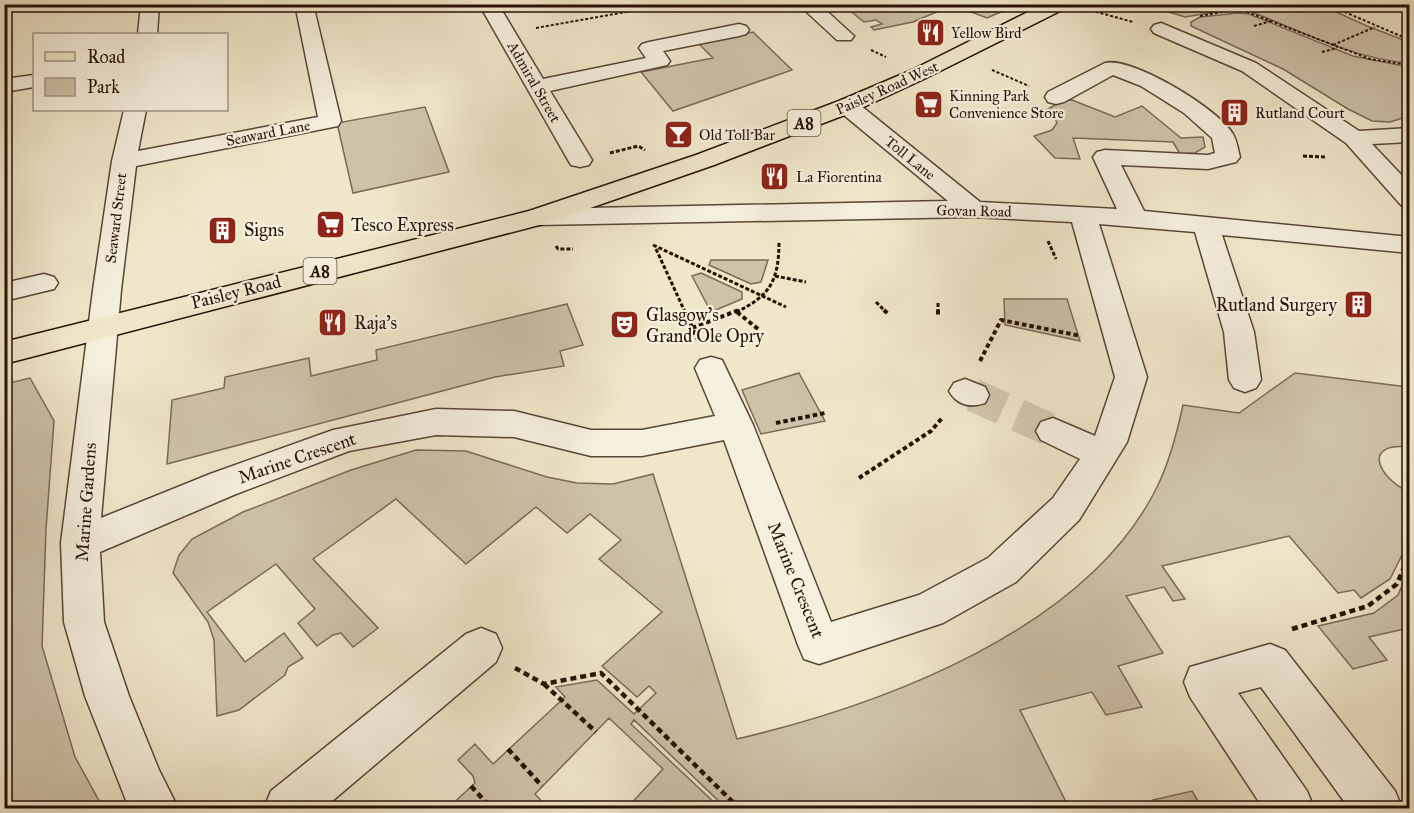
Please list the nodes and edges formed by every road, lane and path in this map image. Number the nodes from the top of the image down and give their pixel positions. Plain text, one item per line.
1 (150, 4) edge
2 (304, 4) edge
3 (488, 4) edge
4 (671, 4) edge
5 (807, 4) edge
6 (1268, 4) edge
7 (1326, 4) edge
8 (1071, 6) edge
9 (667, 7) edge
10 (1241, 9) junction
11 (1271, 21) junction
12 (1254, 26) dead end
13 (1376, 27) junction
14 (1161, 29) junction
15 (739, 30) dead end
16 (148, 33) edge
17 (505, 33) junction
18 (844, 36) joint
19 (1410, 40) edge
20 (1333, 45) junction
21 (1338, 48) junction
22 (1322, 52) dead end
23 (958, 55) junction
24 (1410, 65) edge
25 (919, 74) junction
26 (33, 81) edge
27 (4, 86) edge
28 (537, 87) junction
29 (1056, 97) joint
30 (847, 106) junction
31 (135, 111) edge
32 (1410, 135) edge
33 (1354, 138) junction
34 (580, 160) dead end
35 (124, 161) junction
36 (1410, 200) edge
37 (973, 209) junction
38 (1083, 215) junction
39 (538, 217) junction
40 (1134, 218) junction
41 (1206, 225) junction
42 (644, 245) dead end
43 (1410, 245) edge
44 (579, 248) dead end
45 (656, 248) junction
46 (775, 276) dead end
47 (806, 282) dead end
48 (44, 284) dead end
49 (772, 284) dead end
50 (4, 292) edge
51 (761, 296) junction
52 (876, 302) dead end
53 (938, 303) dead end
54 (786, 307) dead end
55 (737, 312) junction
56 (888, 314) dead end
57 (938, 316) dead end
58 (103, 327) junction
59 (758, 329) dead end
60 (17, 349) edge
61 (711, 368) dead end
62 (1245, 380) dead end
63 (825, 413) dead end
64 (737, 428) junction
65 (1053, 432) tunnel mouth
66 (1102, 454) junction
67 (80, 543) junction
68 (1410, 553) edge
69 (481, 648) joint
70 (1270, 664) junction
71 (544, 684) junction
72 (596, 732) dead end
73 (508, 749) dead end
74 (471, 786) dead end
75 (542, 786) dead end
76 (154, 808) edge
77 (288, 808) edge
78 (491, 808) edge
79 (739, 808) edge
80 (1290, 808) edge
81 (1378, 808) edge

1 - 16 street
2 - 35 street, Seaward Lane
3 - 17 street, Admiral Street
4 - 9 path
5 - 18 street
6 - 10 path
7 - 13 path
8 - 14 path
8 - 23 main road, Paisley Road West / A8
9 - 17 path
10 - 11 path
10 - 14 path
11 - 12 path
11 - 20 path
13 - 19 path
13 - 20 path
14 - 33 street
15 - 28 street
17 - 28 street, Admiral Street
18 - 25 path
20 - 21 path
21 - 22 path
21 - 24 path
23 - 25 main road, Paisley Road West / A8
23 - 29 path
25 - 30 main road, Paisley Road West / A8
26 - 27 street
28 - 34 street, Admiral Street
29 - 40 street
30 - 37 street, Toll Lane
30 - 39 main road, Paisley Road West / A8
31 - 35 street, Seaward Street
32 - 33 street
33 - 36 street
35 - 58 street, Seaward Street
37 - 38 street, Govan Road
37 - 39 street, Govan Road
38 - 40 street, Govan Road
38 - 66 street, Marine Crescent
39 - 44 path
39 - 58 main road, Paisley Road / A8
40 - 41 street, Govan Road
41 - 43 street, Govan Road
41 - 62 street
42 - 45 path
45 - 51 path
45 - 55 path
46 - 47 path
48 - 50 street
49 - 51 path
51 - 54 path
51 - 55 path
52 - 56 path
53 - 57 path
55 - 59 path
58 - 60 main road, Paisley Road / A8
58 - 67 street, Marine Gardens
61 - 64 street, Marine Crescent
63 - 64 path
64 - 66 street, Marine Crescent
64 - 67 street, Marine Crescent
65 - 66 street
67 - 76 street, Marine Gardens
68 - 70 path
69 - 71 path
69 - 77 street
70 - 80 street
70 - 81 street
71 - 72 path
71 - 79 path
73 - 75 path
74 - 78 path

